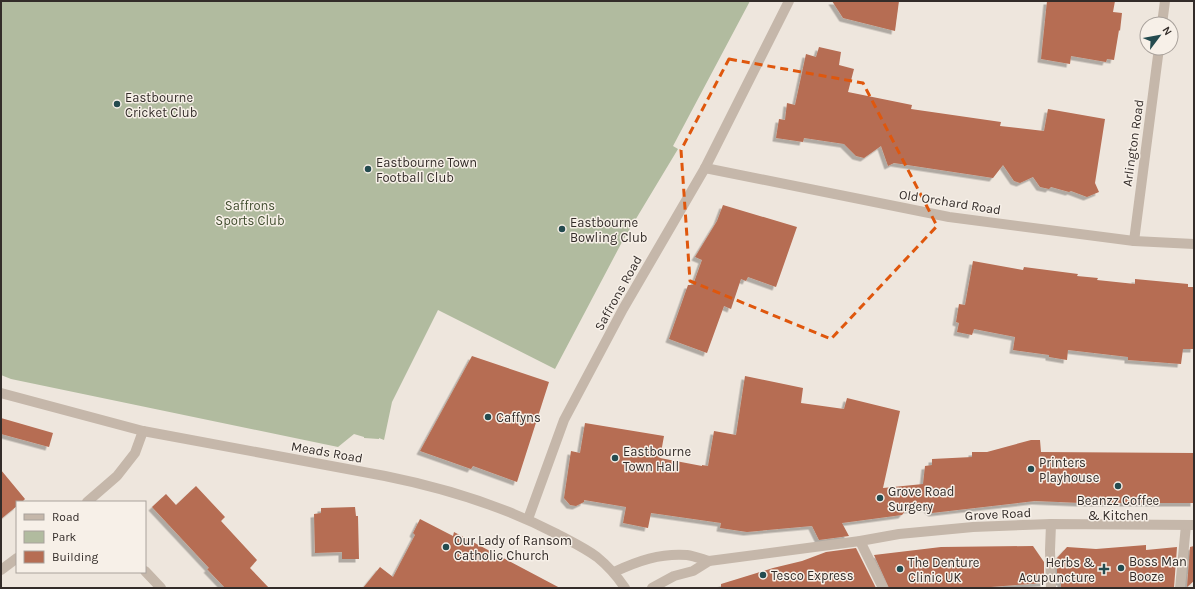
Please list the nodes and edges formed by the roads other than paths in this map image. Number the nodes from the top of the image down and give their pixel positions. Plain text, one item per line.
1 (789, 1) edge
2 (1165, 1) edge
3 (1163, 16) edge
4 (1158, 56) edge
5 (705, 168) junction
6 (1134, 241) junction
7 (1194, 244) edge
8 (1, 393) edge
9 (143, 431) junction
10 (88, 501) edge
11 (528, 519) junction
12 (1051, 524) junction
13 (1190, 525) edge
14 (860, 541) junction
15 (16, 559) edge
16 (709, 561) junction
17 (1, 570) edge
18 (146, 572) edge
19 (614, 572) junction
20 (161, 588) edge
21 (625, 588) edge
22 (652, 588) edge
23 (883, 588) edge
24 (1051, 588) edge
25 (1180, 588) edge

1 - 5 street, Saffrons Road
2 - 3 street
4 - 6 street, Arlington Road
5 - 6 street, Old Orchard Road
5 - 11 street, Saffrons Road
6 - 7 street, Old Orchard Road
8 - 9 street, Meads Road
9 - 10 street
9 - 11 street, Meads Road
11 - 19 street, Meads Road
12 - 13 street, Grove Road
12 - 14 street, Grove Road
12 - 24 street
13 - 25 street
14 - 16 street, Grove Road
14 - 23 street
15 - 17 street
16 - 19 street, Grove Road
16 - 22 street, Grove Road
18 - 20 street
19 - 21 street, Meads Road

